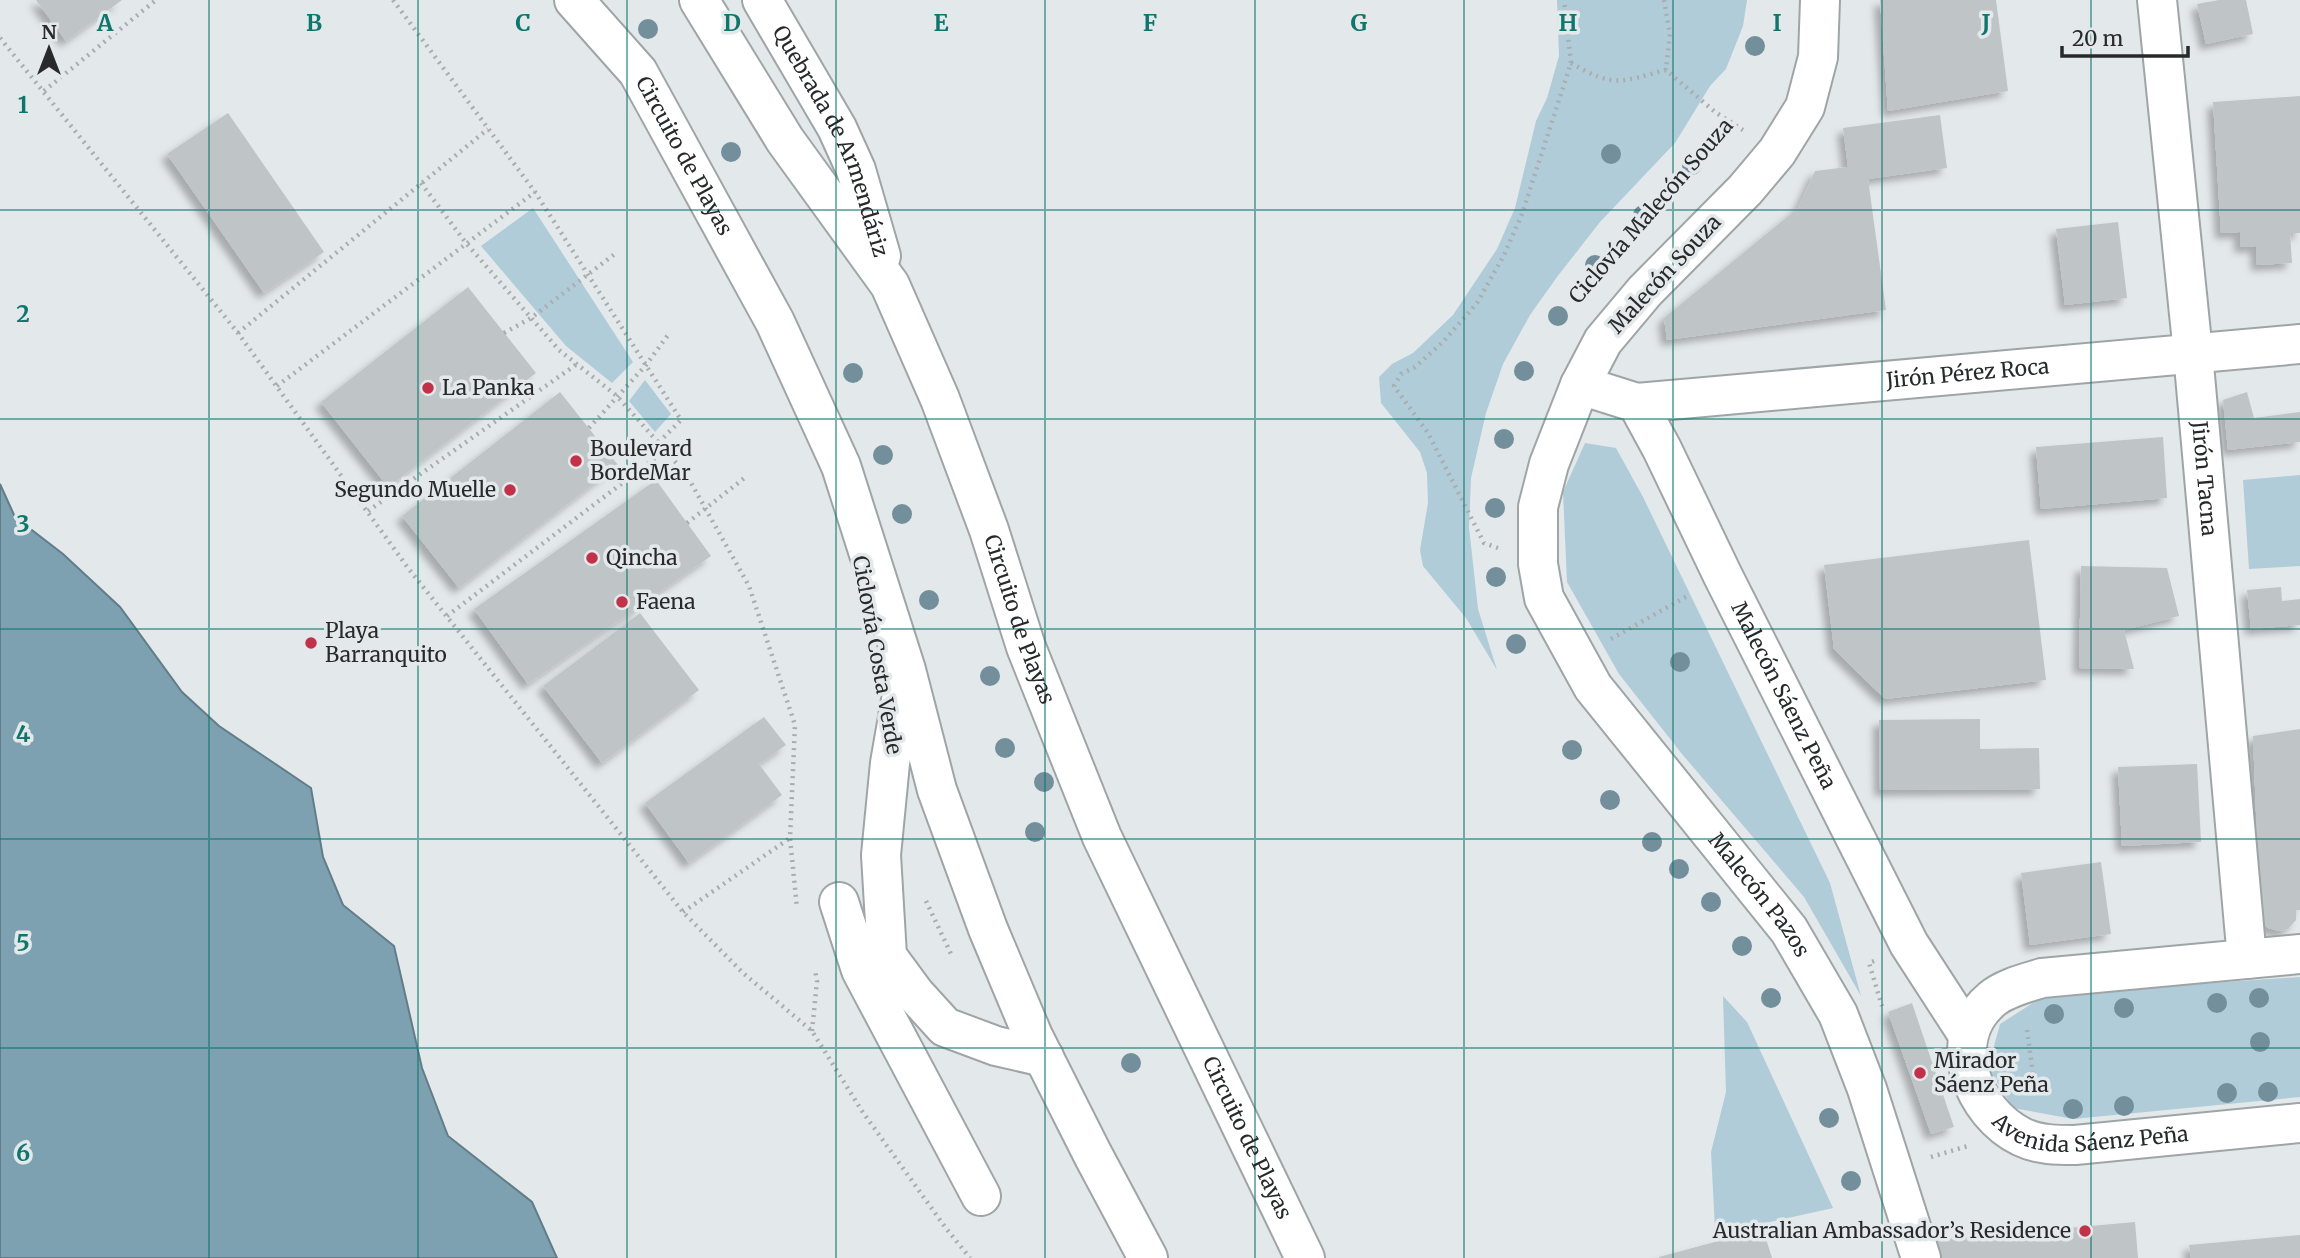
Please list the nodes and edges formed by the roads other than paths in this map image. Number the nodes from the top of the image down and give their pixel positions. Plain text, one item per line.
1 (574, 0) edge
2 (593, 0) edge
3 (699, 0) edge
4 (762, 0) edge
5 (1820, 0) edge
6 (2157, 0) edge
7 (638, 72) junction
8 (890, 285) junction
9 (2300, 344) edge
10 (2193, 353) junction
11 (1580, 385) junction
12 (1637, 403) junction
13 (1538, 564) joint
14 (906, 670) junction
15 (839, 902) dead end
16 (2300, 954) edge
17 (2247, 959) junction
18 (874, 963) junction
19 (1968, 1035) junction
20 (1044, 1057) junction
21 (2300, 1123) edge
22 (981, 1196) dead end
23 (1148, 1258) edge
24 (1305, 1258) edge
25 (1921, 1258) edge

1 - 7 main road, Circuito de Playas
2 - 7 main road
3 - 8 main road, Circuito de Playas
4 - 8 main road, Quebrada de Armendáriz
5 - 11 main road, Malecón Souza
6 - 10 main road, Jirón Tacna
7 - 14 main road, Circuito de Playas
8 - 24 main road, Circuito de Playas
9 - 10 main road, Jirón Pérez Roca
10 - 12 main road, Jirón Pérez Roca
10 - 17 main road, Jirón Tacna
11 - 12 main road
11 - 13 main road, Malecón Souza
12 - 19 main road, Malecón Sáenz Peña
13 - 25 main road, Malecón Pazos
14 - 18 main road
14 - 20 main road, Circuito de Playas
15 - 18 main road
16 - 17 main road
17 - 19 main road
18 - 20 main road
18 - 22 main road
19 - 21 main road, Avenida Sáenz Peña
20 - 23 main road, Circuito de Playas

